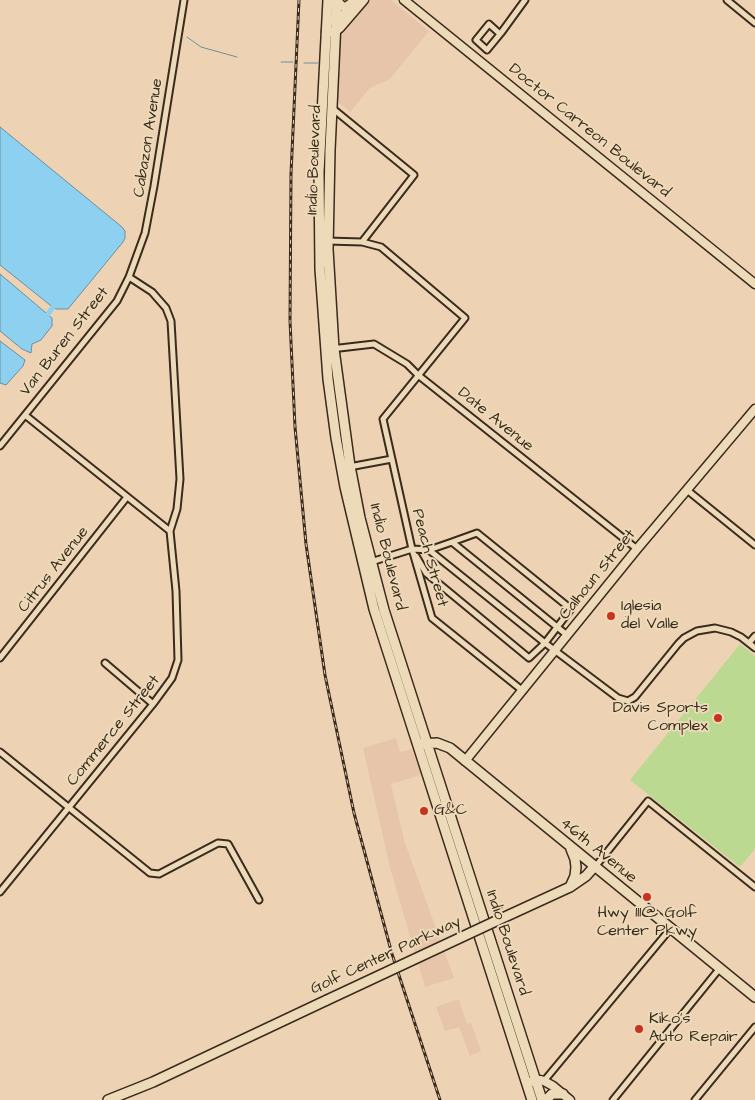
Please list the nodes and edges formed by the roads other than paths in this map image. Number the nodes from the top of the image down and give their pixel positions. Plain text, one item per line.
1 (184, 0) edge
2 (328, 0) edge
3 (337, 0) edge
4 (355, 0) edge
5 (359, 0) edge
6 (364, 0) edge
7 (404, 0) edge
8 (525, 0) edge
9 (727, 0) edge
10 (331, 20) junction
11 (755, 23) edge
12 (331, 32) junction
13 (500, 34) junction
14 (332, 108) junction
15 (324, 242) junction
16 (362, 242) junction
17 (130, 277) junction
18 (755, 284) edge
19 (330, 350) junction
20 (418, 374) junction
21 (755, 408) edge
22 (25, 415) junction
23 (752, 418) edge
24 (0, 446) edge
25 (392, 459) junction
26 (346, 467) junction
27 (687, 490) junction
28 (127, 497) junction
29 (170, 531) junction
30 (452, 542) junction
31 (755, 545) edge
32 (412, 549) junction
33 (637, 549) junction
34 (430, 550) junction
35 (367, 564) junction
36 (571, 610) junction
37 (582, 618) junction
38 (556, 628) junction
39 (567, 635) junction
40 (755, 636) edge
41 (749, 643) junction
42 (545, 644) junction
43 (755, 648) edge
44 (555, 650) junction
45 (0, 658) edge
46 (105, 663) dead end
47 (523, 692) junction
48 (153, 704) junction
49 (422, 744) junction
50 (0, 752) edge
51 (465, 761) junction
52 (68, 808) junction
53 (570, 847) junction
54 (594, 867) junction
55 (570, 887) junction
56 (755, 887) edge
57 (0, 892) edge
58 (259, 900) dead end
59 (671, 928) junction
60 (720, 968) junction
61 (496, 988) junction
62 (755, 997) edge
63 (516, 1020) junction
64 (755, 1027) edge
65 (540, 1081) junction
66 (527, 1083) junction
67 (567, 1097) edge
68 (108, 1100) edge
69 (532, 1100) edge
70 (544, 1100) edge
71 (613, 1100) edge
72 (695, 1100) edge

1 - 17 street, Cabazon Avenue
2 - 10 main road, Indio Boulevard
3 - 4 main road
3 - 10 main road, Indio Boulevard
5 - 10 main road
6 - 12 main road
7 - 18 main road, Doctor Carreon Boulevard
8 - 13 street
9 - 11 street
10 - 12 main road, Indio Boulevard
12 - 14 main road, Indio Boulevard
12 - 15 main road, Indio Boulevard
13 - 13 street
14 - 15 main road, Indio Boulevard
14 - 16 street
15 - 16 street
15 - 19 main road, Indio Boulevard
16 - 20 street
17 - 22 street, Van Buren Street
17 - 29 street
19 - 20 street, Date Avenue
19 - 26 main road, Indio Boulevard
20 - 25 street, Peach Street
20 - 33 street, Date Avenue
21 - 23 main road, Calhoun Street
22 - 24 street, Van Buren Street
22 - 28 street
23 - 27 main road, Calhoun Street
25 - 26 street
25 - 32 street, Peach Street
26 - 35 main road, Indio Boulevard
27 - 31 street
27 - 33 main road, Calhoun Street
28 - 29 street
28 - 45 street, Citrus Avenue
29 - 48 street, Commerce Street
30 - 34 street
30 - 36 street
30 - 38 street
32 - 34 street
32 - 35 street
32 - 42 street
32 - 47 street, Peach Street
33 - 37 main road, Calhoun Street
34 - 42 street
35 - 49 main road, Indio Boulevard
36 - 37 street
36 - 38 street
37 - 39 main road, Calhoun Street
38 - 39 street
38 - 42 street
39 - 44 main road, Calhoun Street
40 - 41 street
41 - 43 street
41 - 44 street
42 - 44 street
44 - 47 main road, Calhoun Street
46 - 48 street
47 - 51 main road, Calhoun Street
48 - 52 street, Commerce Street
49 - 51 main road, 46th Avenue
49 - 61 main road, Indio Boulevard
49 - 63 main road, Indio Boulevard
50 - 52 street
51 - 53 main road, 46th Avenue
52 - 57 street, Commerce Street
52 - 58 street
53 - 54 main road, 46th Avenue
53 - 55 main road
54 - 55 main road, Golf Center Parkway
54 - 56 street, Golf Center Parkway
54 - 59 main road, 46th Avenue
55 - 68 main road, Golf Center Parkway, bridge
59 - 60 main road, 46th Avenue
59 - 65 street
60 - 62 main road, 46th Avenue
60 - 71 street
61 - 63 main road
61 - 66 main road, Indio Boulevard
63 - 65 main road, Indio Boulevard
64 - 72 street
65 - 66 main road
65 - 67 main road
65 - 70 main road, Indio Boulevard
66 - 69 main road, Indio Boulevard
67 - 70 main road

